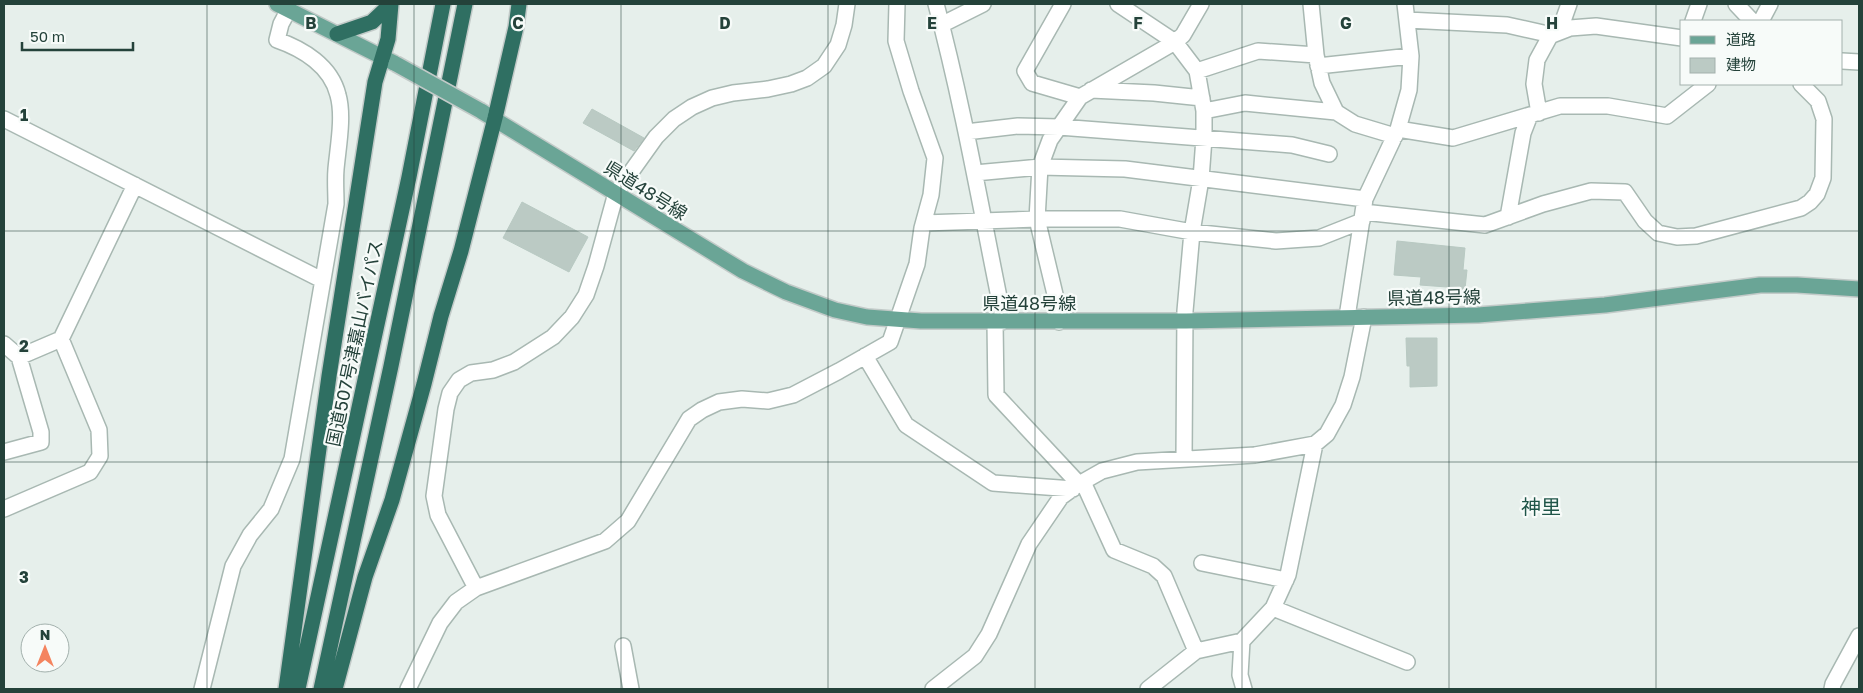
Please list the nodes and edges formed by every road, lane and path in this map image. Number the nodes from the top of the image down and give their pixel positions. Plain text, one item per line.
1 (391, 4) edge
2 (442, 4) edge
3 (466, 4) edge
4 (519, 4) edge
5 (847, 4) edge
6 (897, 4) edge
7 (936, 4) edge
8 (983, 4) edge
9 (1061, 4) edge
10 (1118, 4) edge
11 (1201, 4) edge
12 (1311, 4) edge
13 (1405, 4) edge
14 (1569, 4) edge
15 (1699, 4) edge
16 (1736, 4) edge
17 (1770, 4) edge
18 (283, 6) edge
19 (1407, 20) junction
20 (1692, 20) edge
21 (1751, 20) edge
22 (1762, 20) edge
23 (941, 25) junction
24 (337, 34) junction
25 (1552, 35) junction
26 (1680, 38) edge
27 (1175, 42) junction
28 (1411, 56) junction
29 (1317, 60) junction
30 (389, 61) junction
31 (1843, 61) edge
32 (1859, 62) edge
33 (1196, 72) junction
34 (1707, 85) edge
35 (1802, 85) edge
36 (1086, 94) junction
37 (1203, 105) junction
38 (1336, 112) junction
39 (1534, 114) junction
40 (488, 115) junction
41 (4, 119) edge
42 (1059, 127) junction
43 (966, 132) junction
44 (1397, 133) junction
45 (1204, 138) junction
46 (1329, 154) dead end
47 (1040, 167) junction
48 (975, 173) junction
49 (1201, 179) junction
50 (135, 185) junction
51 (616, 193) junction
52 (1363, 210) junction
53 (1508, 217) junction
54 (1037, 219) junction
55 (984, 221) junction
56 (924, 223) junction
57 (1192, 232) junction
58 (322, 280) junction
59 (1859, 288) edge
60 (1347, 317) junction
61 (1364, 317) junction
62 (898, 320) junction
63 (1186, 321) junction
64 (998, 322) junction
65 (1059, 322) junction
66 (61, 339) junction
67 (4, 344) edge
68 (865, 356) junction
69 (19, 357) junction
70 (1315, 444) junction
71 (4, 452) edge
72 (1184, 458) junction
73 (1078, 485) junction
74 (4, 509) edge
75 (1202, 563) dead end
76 (1286, 580) junction
77 (476, 588) junction
78 (1273, 608) junction
79 (1859, 636) edge
80 (1242, 641) junction
81 (623, 646) dead end
82 (1196, 651) junction
83 (1407, 662) dead end
84 (202, 689) edge
85 (286, 689) edge
86 (298, 689) edge
87 (321, 689) edge
88 (335, 689) edge
89 (408, 689) edge
90 (631, 689) edge
91 (933, 689) edge
92 (1148, 689) edge
93 (1244, 689) edge
94 (1832, 689) edge

1 - 24 highway
1 - 30 highway
2 - 86 highway, 国道507号津嘉山バイパス
3 - 87 highway
4 - 40 highway
5 - 51 street
6 - 56 street
7 - 23 street
8 - 23 street
9 - 36 street
10 - 27 street
11 - 27 street
12 - 29 street
13 - 19 street
14 - 25 street
15 - 20 street
16 - 21 street
17 - 22 street
18 - 24 main road, 県道48号線
18 - 58 street
19 - 25 street
19 - 28 street
23 - 43 street
24 - 30 main road, 県道48号線
25 - 26 street
25 - 39 street
27 - 33 street
27 - 36 street
28 - 29 street
28 - 44 street
29 - 33 street
29 - 38 street
30 - 40 main road, 県道48号線, bridge
30 - 85 highway
31 - 32 street
33 - 37 street
34 - 39 street
35 - 53 street
36 - 37 street
36 - 42 street
37 - 38 street
37 - 45 street
38 - 44 street
39 - 44 street
39 - 53 street
40 - 51 main road, 県道48号線
40 - 88 highway
41 - 50 street
42 - 43 street
42 - 45 street
42 - 47 street
43 - 48 street
44 - 52 street
45 - 46 street
45 - 49 street
47 - 48 street
47 - 49 street
47 - 54 street
48 - 55 street
49 - 52 street
49 - 57 street
50 - 58 street
50 - 66 street
51 - 62 main road, 県道48号線
51 - 77 street
52 - 53 street
52 - 57 street
52 - 60 street
54 - 55 street
54 - 57 street
54 - 65 street
55 - 56 street
55 - 64 street
56 - 62 street
57 - 63 street
58 - 84 street
59 - 61 main road, 県道48号線
60 - 61 main road, 県道48号線
60 - 63 main road, 県道48号線
61 - 70 street
62 - 64 main road, 県道48号線
62 - 68 street
63 - 65 main road, 県道48号線
63 - 72 street
64 - 65 main road, 県道48号線
64 - 73 street
66 - 69 street
66 - 74 street
67 - 69 street
68 - 73 street
68 - 77 street
69 - 71 street
70 - 72 street
70 - 76 street
72 - 73 street
73 - 82 street
73 - 91 street
75 - 76 street
76 - 78 street
77 - 89 street
78 - 80 street
78 - 83 street
79 - 94 street
80 - 82 street
80 - 93 street
81 - 90 street
82 - 92 street

